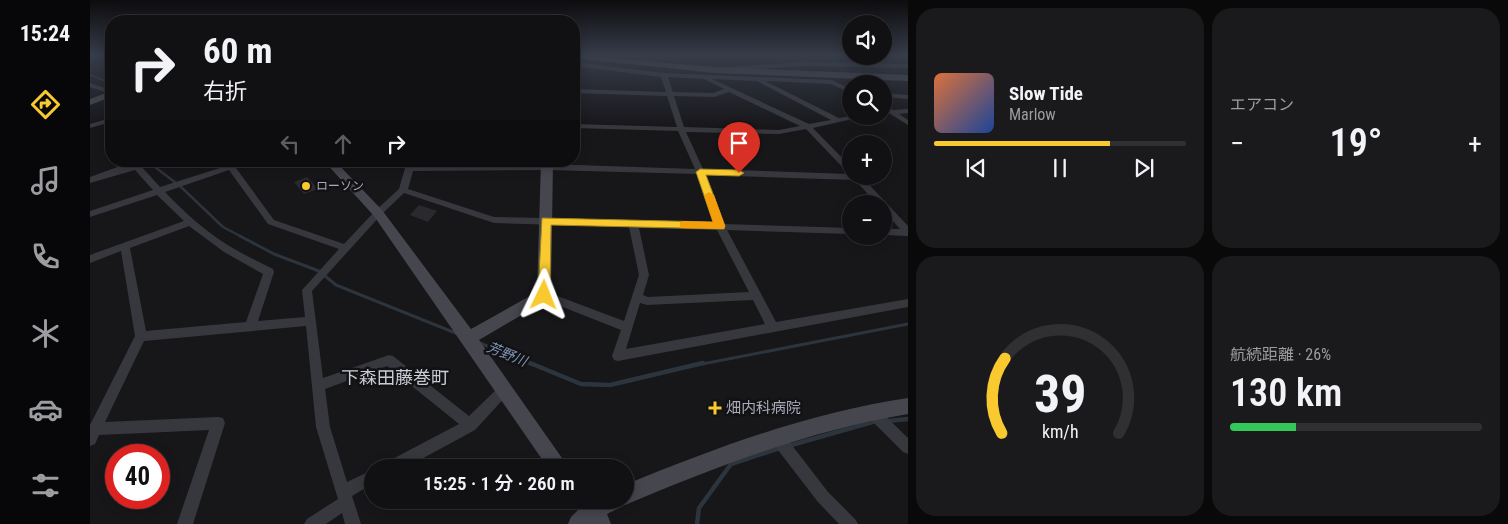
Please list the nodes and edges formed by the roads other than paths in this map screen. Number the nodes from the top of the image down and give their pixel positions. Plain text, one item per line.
1 (666, 79) edge
2 (709, 79) edge
3 (757, 79) edge
4 (767, 79) edge
5 (90, 85) edge
6 (842, 86) edge
7 (729, 90) junction
8 (105, 91) edge
9 (580, 91) edge
10 (670, 94) junction
11 (105, 96) edge
12 (892, 96) edge
13 (908, 97) edge
14 (90, 102) edge
15 (908, 111) edge
16 (892, 112) edge
17 (892, 114) edge
18 (842, 119) edge
19 (838, 120) junction
20 (105, 122) edge
21 (908, 123) edge
22 (90, 126) edge
23 (580, 126) edge
24 (807, 126) junction
25 (681, 129) junction
26 (842, 163) edge
27 (580, 166) edge
28 (221, 167) edge
29 (231, 167) edge
30 (335, 167) edge
31 (410, 167) edge
32 (547, 167) edge
33 (700, 172) junction
34 (842, 176) edge
35 (90, 180) edge
36 (864, 185) edge
37 (403, 190) junction
38 (158, 191) junction
39 (874, 195) edge
40 (378, 213) junction
41 (90, 214) edge
42 (892, 215) edge
43 (546, 221) junction
44 (191, 222) junction
45 (633, 223) junction
46 (720, 226) junction
47 (842, 231) edge
48 (892, 232) edge
49 (908, 232) edge
50 (125, 247) junction
51 (345, 248) junction
52 (90, 259) edge
53 (544, 295) junction
54 (756, 296) junction
55 (637, 297) junction
56 (908, 303) edge
57 (310, 321) junction
58 (627, 327) junction
59 (250, 328) junction
60 (773, 328) junction
61 (141, 336) junction
62 (468, 338) junction
63 (319, 385) junction
64 (504, 390) junction
65 (908, 406) edge
66 (871, 411) junction
67 (470, 425) junction
68 (92, 434) edge
69 (776, 436) junction
70 (908, 447) edge
71 (407, 459) edge
72 (554, 459) edge
73 (364, 483) edge
74 (634, 490) edge
75 (345, 497) junction
76 (185, 524) edge
77 (312, 524) edge
78 (353, 524) edge
79 (850, 524) edge

1 - 10 street
2 - 7 street
3 - 19 street
4 - 6 street
5 - 8 street
7 - 10 street
7 - 24 street
9 - 10 street
10 - 25 street
11 - 14 street
12 - 13 street
15 - 16 street
17 - 21 street
18 - 19 street
19 - 24 street
20 - 22 street
23 - 25 street
24 - 25 street
24 - 26 street
25 - 33 street
27 - 33 street
28 - 38 street
29 - 51 street
30 - 40 street
31 - 37 street
32 - 43 street
33 - 34 street
33 - 46 street
35 - 38 street
36 - 39 street
37 - 40 street
37 - 43 street
38 - 41 street
38 - 44 street
40 - 51 street
40 - 62 street
42 - 49 street
43 - 45 street
43 - 53 street
44 - 50 street
44 - 59 street
45 - 46 street
45 - 55 street
46 - 47 street
46 - 54 street
48 - 49 street
50 - 52 street
50 - 61 street
51 - 57 street
53 - 58 street
53 - 62 street
54 - 55 street
54 - 60 street
55 - 58 street
56 - 60 street
57 - 59 street
57 - 63 street
58 - 60 street
59 - 61 street
61 - 68 street
62 - 64 street
63 - 67 street
63 - 75 street
64 - 67 street
64 - 72 street
65 - 66 street
66 - 69 street
66 - 70 street
67 - 71 street
68 - 76 street
69 - 74 street
69 - 79 street
73 - 75 street
75 - 77 street
75 - 78 street

